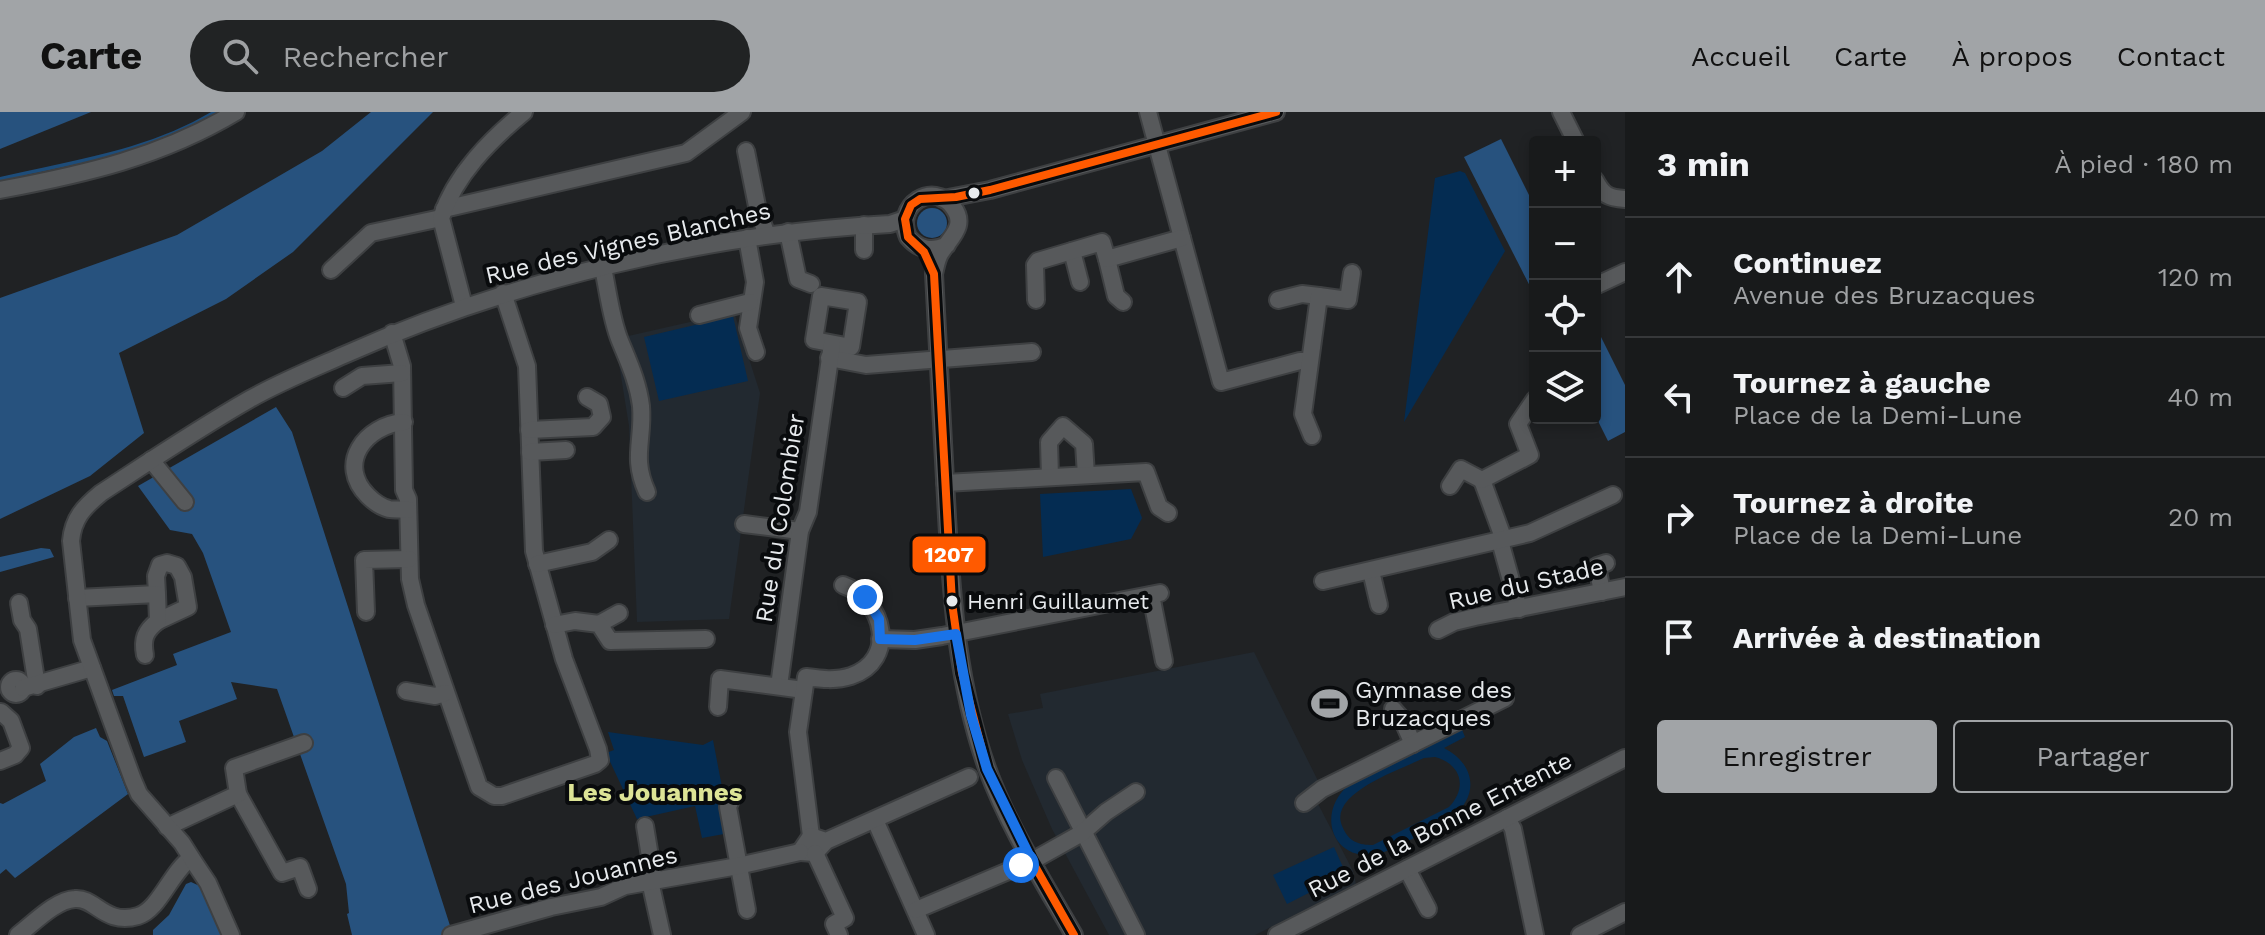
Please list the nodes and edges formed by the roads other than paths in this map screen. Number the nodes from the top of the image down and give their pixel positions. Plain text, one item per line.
1 (236, 112) edge
2 (524, 112) edge
3 (742, 112) edge
4 (1148, 112) edge
5 (1276, 112) edge
6 (1561, 112) edge
7 (1573, 136) edge
8 (1156, 144) junction
9 (746, 151) dead end
10 (0, 190) edge
11 (990, 190) junction
12 (1601, 192) edge
13 (943, 199) junction
14 (1625, 199) edge
15 (442, 214) junction
16 (958, 219) junction
17 (900, 224) junction
18 (864, 225) junction
19 (788, 232) junction
20 (767, 235) junction
21 (747, 238) junction
22 (1182, 238) junction
23 (947, 245) junction
24 (920, 247) junction
25 (864, 250) dead end
26 (1072, 251) junction
27 (1107, 259) junction
28 (603, 268) junction
29 (331, 270) dead end
30 (1625, 272) edge
31 (1352, 273) dead end
32 (934, 274) junction
33 (1080, 282) dead end
34 (1601, 283) edge
35 (811, 284) dead end
36 (503, 293) junction
37 (1319, 296) junction
38 (1036, 300) dead end
39 (1278, 300) dead end
40 (750, 302) junction
41 (1123, 302) dead end
42 (464, 306) junction
43 (699, 315) dead end
44 (392, 333) junction
45 (756, 352) dead end
46 (1032, 352) dead end
47 (939, 359) junction
48 (1309, 363) junction
49 (402, 373) junction
50 (343, 388) dead end
51 (587, 397) dead end
52 (1529, 408) edge
53 (404, 422) junction
54 (529, 430) junction
55 (1312, 436) dead end
56 (566, 450) dead end
57 (530, 452) junction
58 (151, 460) junction
59 (1086, 475) junction
60 (1050, 477) junction
61 (1482, 480) junction
62 (945, 483) junction
63 (1450, 486) dead end
64 (647, 492) dead end
65 (1613, 495) dead end
66 (185, 502) dead end
67 (408, 510) junction
68 (1168, 513) dead end
69 (744, 524) dead end
70 (800, 531) junction
71 (609, 540) dead end
72 (1502, 540) junction
73 (409, 559) junction
74 (1606, 563) dead end
75 (537, 564) junction
76 (1371, 571) junction
77 (1323, 581) dead end
78 (843, 585) dead end
79 (1625, 587) edge
80 (1602, 592) junction
81 (157, 594) junction
82 (77, 598) junction
83 (19, 603) dead end
84 (1379, 605) dead end
85 (1519, 609) junction
86 (366, 612) dead end
87 (619, 613) dead end
88 (158, 621) junction
89 (599, 624) junction
90 (554, 625) junction
91 (1438, 630) dead end
92 (956, 634) junction
93 (706, 639) dead end
94 (880, 639) junction
95 (145, 655) dead end
96 (1164, 661) dead end
97 (92, 668) junction
98 (805, 683) junction
99 (17, 686) edge
100 (779, 686) junction
101 (406, 691) dead end
102 (445, 693) junction
103 (1505, 698) dead end
104 (718, 707) dead end
105 (1393, 709) dead end
106 (0, 713) edge
107 (304, 743) dead end
108 (1413, 744) junction
109 (1625, 758) edge
110 (0, 761) edge
111 (969, 777) dead end
112 (1056, 778) dead end
113 (1136, 792) dead end
114 (238, 794) junction
115 (733, 795) dead end
116 (1304, 803) dead end
117 (875, 820) junction
118 (645, 826) dead end
119 (167, 827) junction
120 (1516, 827) junction
121 (1082, 833) junction
122 (814, 849) junction
123 (191, 858) junction
124 (1032, 861) junction
125 (738, 866) junction
126 (1407, 869) junction
127 (652, 881) junction
128 (308, 889) dead end
129 (1428, 909) dead end
130 (747, 910) dead end
131 (916, 910) junction
132 (1625, 912) edge
133 (511, 927) edge
134 (921, 933) edge
135 (18, 935) edge
136 (231, 935) edge
137 (451, 935) edge
138 (662, 935) edge
139 (839, 935) edge
140 (1074, 935) edge
141 (1136, 935) edge
142 (1277, 935) edge
143 (1535, 935) edge
144 (1580, 935) edge

1 - 10 street
2 - 15 street
3 - 15 street
4 - 8 street
5 - 8 street
6 - 7 street
8 - 11 street
8 - 22 street
9 - 20 street
11 - 13 street
11 - 16 street
12 - 14 street
13 - 16 street
13 - 17 street
15 - 29 street
15 - 42 street
16 - 23 street
17 - 18 street, Rue des Vignes Blanches
17 - 24 street
18 - 19 street, Rue des Vignes Blanches
18 - 25 street
19 - 20 street, Rue des Vignes Blanches
19 - 35 street
20 - 21 street, Rue des Vignes Blanches
21 - 28 street, Rue des Vignes Blanches
21 - 40 street
22 - 27 street
22 - 48 street
23 - 24 street
23 - 32 street
24 - 32 street
26 - 27 street
26 - 33 street
26 - 38 street
27 - 41 street
28 - 36 street, Rue des Vignes Blanches
28 - 64 street
30 - 34 street
31 - 37 street
32 - 47 street
36 - 42 street, Rue des Vignes Blanches
36 - 54 street
37 - 39 street
37 - 48 street
40 - 43 street
40 - 45 street
42 - 44 street, Rue des Vignes Blanches
44 - 49 street
44 - 58 street, Rue des Vignes Blanches
46 - 47 street, Rue du Colombier
47 - 62 street
47 - 70 street, Rue du Colombier
48 - 55 street
49 - 50 street
49 - 53 street
51 - 54 street
52 - 61 street
53 - 67 street
53 - 67 street
54 - 57 street
56 - 57 street
57 - 75 street
58 - 66 street
58 - 82 street, Rue des Vignes Blanches
59 - 60 street
59 - 60 street
59 - 68 street
60 - 62 street
61 - 63 street
61 - 72 street
62 - 92 street
65 - 72 street
67 - 73 street
69 - 70 street
70 - 100 street, Rue du Colombier
71 - 75 street
72 - 76 street
72 - 85 street
73 - 86 street
73 - 102 street
74 - 80 street
75 - 90 street
76 - 77 street
76 - 84 street
78 - 94 street
79 - 80 street, Rue du Stade
80 - 85 street, Rue du Stade
81 - 82 street
81 - 88 street
81 - 88 street
82 - 97 street, Rue des Vignes Blanches
83 - 99 street
85 - 91 street, Rue du Stade
87 - 89 street
88 - 95 street
89 - 90 street
89 - 93 street
90 - 102 street
92 - 94 street
92 - 96 street
92 - 124 street
94 - 98 street
97 - 99 street
97 - 119 street, Rue des Vignes Blanches
98 - 100 street
98 - 122 street
99 - 106 street
100 - 104 street
101 - 102 street
103 - 108 street
105 - 108 street
106 - 110 street
107 - 114 street
108 - 116 street
109 - 120 street, Rue de la Bonne Entente
111 - 117 street, Rue des Jouannes
112 - 121 street
113 - 121 street
114 - 119 street
114 - 128 street
115 - 125 street
117 - 122 street, Rue des Jouannes
117 - 131 street
118 - 127 street
119 - 123 street, Rue des Vignes Blanches
120 - 126 street, Rue de la Bonne Entente
120 - 143 street
121 - 124 street
121 - 141 street
122 - 125 street, Rue des Jouannes
122 - 139 street
123 - 135 street
123 - 136 street, Rue des Vignes Blanches
124 - 131 street
124 - 140 street
125 - 127 street, Rue des Jouannes
125 - 130 street
126 - 129 street
126 - 142 street, Rue de la Bonne Entente
127 - 133 street, Rue des Jouannes
127 - 138 street
131 - 134 street
132 - 144 street
133 - 137 street, Rue des Jouannes

